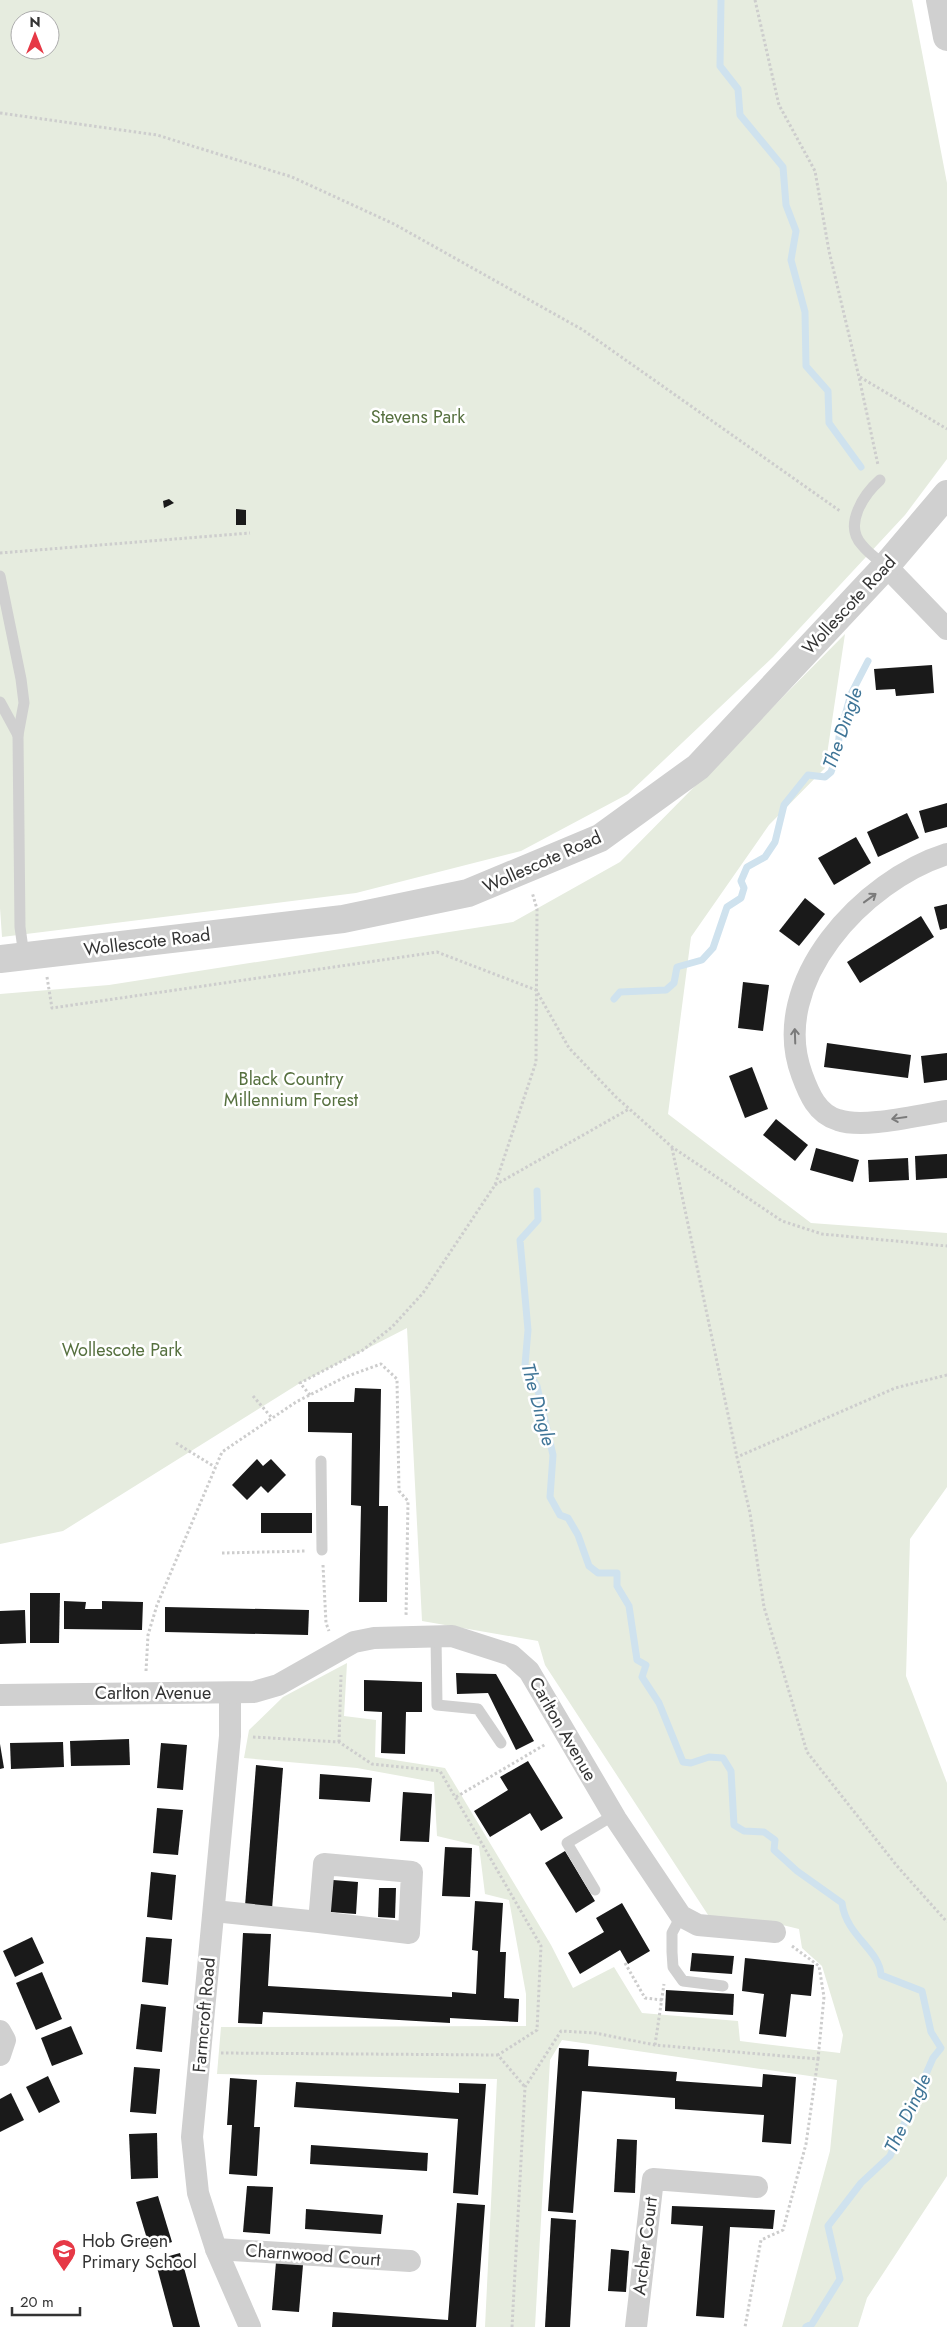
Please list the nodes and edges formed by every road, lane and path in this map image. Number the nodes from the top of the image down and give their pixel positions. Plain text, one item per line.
1 (756, 0) edge
2 (940, 0) edge
3 (947, 37) edge
4 (0, 113) edge
5 (859, 377) junction
6 (947, 429) edge
7 (876, 468) dead end
8 (880, 480) dead end
9 (947, 494) edge
10 (855, 521) junction
11 (250, 532) dead end
12 (0, 553) edge
13 (886, 566) junction
14 (0, 576) edge
15 (947, 630) edge
16 (0, 702) edge
17 (18, 735) junction
18 (947, 854) edge
19 (525, 870) junction
20 (23, 956) edge
21 (536, 990) junction
22 (629, 1109) junction
23 (947, 1111) edge
24 (672, 1147) junction
25 (495, 1185) junction
26 (947, 1246) edge
27 (947, 1375) edge
28 (310, 1395) junction
29 (253, 1396) dead end
30 (272, 1418) junction
31 (176, 1442) dead end
32 (736, 1458) junction
33 (321, 1461) dead end
34 (215, 1467) junction
35 (322, 1550) junction
36 (222, 1553) dead end
37 (436, 1637) junction
38 (405, 1638) junction
39 (338, 1649) junction
40 (145, 1693) junction
41 (230, 1693) junction
42 (0, 1695) edge
43 (566, 1733) junction
44 (230, 1736) junction
45 (339, 1742) junction
46 (501, 1743) dead end
47 (456, 1797) junction
48 (614, 1815) junction
49 (595, 1890) dead end
50 (214, 1911) junction
51 (681, 1916) junction
52 (319, 1922) junction
53 (947, 1922) edge
54 (775, 1932) joint
55 (625, 1963) dead end
56 (673, 1967) junction
57 (723, 1986) dead end
58 (662, 2000) junction
59 (0, 2031) edge
60 (656, 2045) junction
61 (201, 2053) junction
62 (0, 2055) edge
63 (498, 2055) junction
64 (818, 2059) junction
65 (525, 2087) junction
66 (757, 2187) dead end
67 (216, 2248) junction
68 (410, 2261) dead end
69 (250, 2327) edge
70 (512, 2327) edge
71 (636, 2327) edge
72 (745, 2327) edge

1 - 5 path
2 - 3 street
4 - 10 path
5 - 6 path
5 - 7 path
8 - 10 lane
9 - 13 street, Wollescote Road
10 - 13 lane
11 - 12 path
13 - 15 street
13 - 19 street, Wollescote Road
14 - 17 lane
16 - 17 lane
17 - 20 lane
23 -> 18 street
19 - 20 street, Wollescote Road
19 - 21 path
20 - 21 path
21 - 22 path
21 - 25 path
22 - 24 path
22 - 25 path
24 - 26 path
24 - 32 path
25 - 28 path
27 - 32 path
28 - 30 path
28 - 38 path
29 - 30 path
30 - 34 path
31 - 34 path
32 - 53 path
33 - 35 lane
34 - 40 path
35 - 36 path
35 - 39 path
37 - 38 street, Carlton Avenue
37 - 43 street, Carlton Avenue
37 - 46 lane
38 - 39 street, Carlton Avenue
39 - 41 street, Carlton Avenue
39 - 45 path
40 - 41 street, Carlton Avenue
40 - 42 street, Carlton Avenue
41 - 44 street, Farmcroft Road
43 - 47 path
43 - 48 street, Carlton Avenue
44 - 45 path
44 - 50 street, Farmcroft Road
45 - 47 path
47 - 63 path
48 - 49 lane
48 - 51 street, Carlton Avenue
50 - 52 street
50 - 61 street, Farmcroft Road
51 - 54 street
51 - 56 lane
52 - 52 street
54 - 64 path
55 - 58 path
56 - 57 lane
56 - 58 path
58 - 60 path
59 - 62 street
60 - 64 path
60 - 65 path
61 - 63 path
61 - 67 street, Farmcroft Road
63 - 65 path
64 - 72 path
65 - 70 path
66 - 71 street, Archer Court
67 - 68 street, Charnwood Court
67 - 69 street, Farmcroft Road

